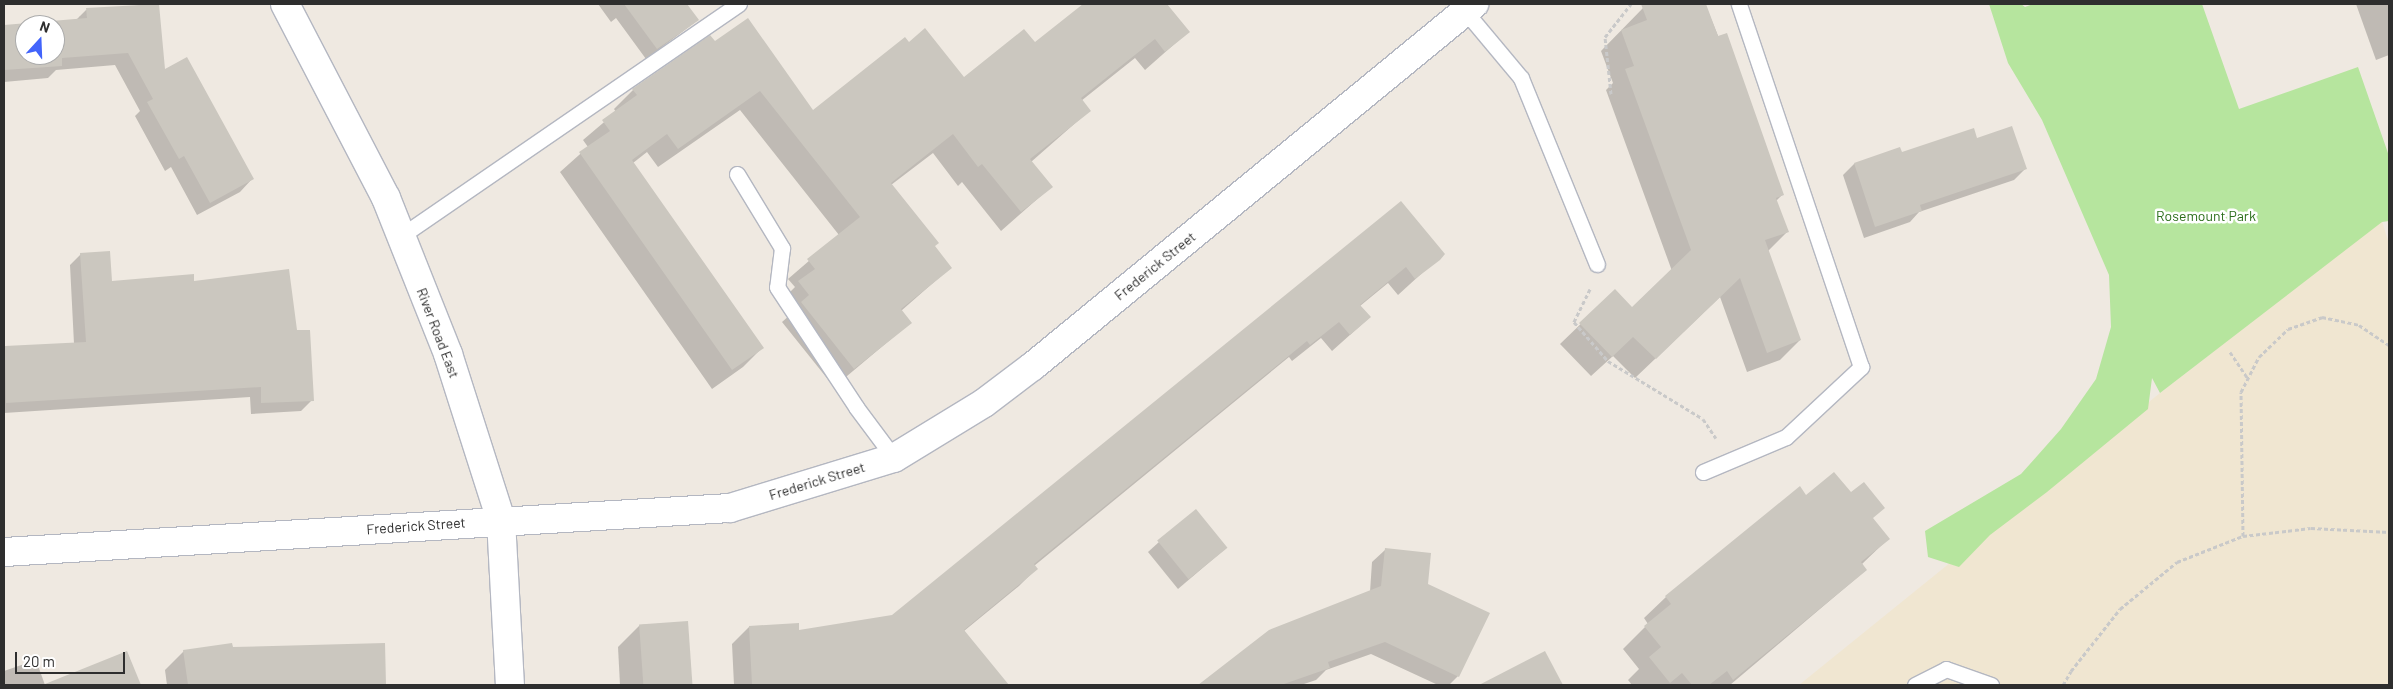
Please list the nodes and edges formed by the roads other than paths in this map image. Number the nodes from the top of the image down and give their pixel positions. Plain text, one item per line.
1 (285, 4) edge
2 (739, 4) edge
3 (1739, 4) edge
4 (1469, 8) edge
5 (737, 174) dead end
6 (401, 236) junction
7 (1597, 264) road end
8 (894, 458) junction
9 (1703, 472) dead end
10 (501, 520) junction
11 (4, 552) edge
12 (510, 685) edge
13 (1914, 685) edge
14 (1991, 685) edge

1 - 6 main road, River Road East
2 - 6 lane
3 - 9 lane
4 - 7 lane
4 - 8 main road, Frederick Street
5 - 8 lane
6 - 10 main road, River Road East
8 - 10 main road, Frederick Street
10 - 11 main road, Frederick Street
10 - 12 main road, River Road East
13 - 14 lane

